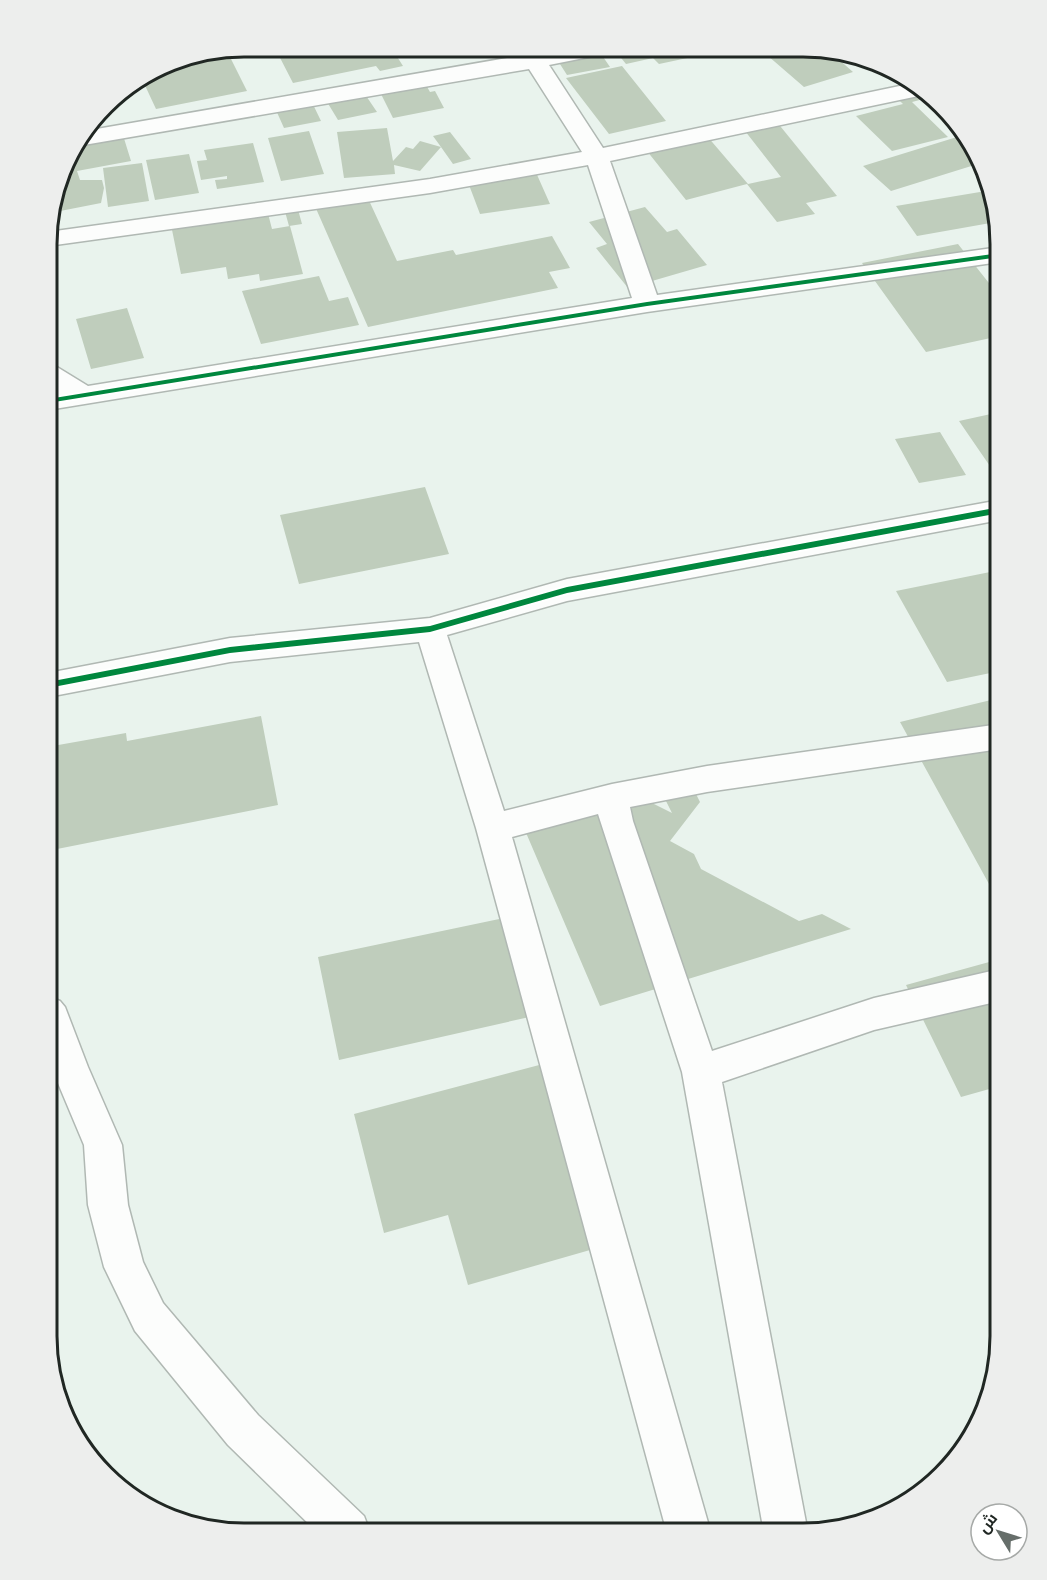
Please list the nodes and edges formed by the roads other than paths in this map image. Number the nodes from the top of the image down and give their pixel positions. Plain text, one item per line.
1 (555, 57) edge
2 (535, 61) junction
3 (910, 91) edge
4 (90, 137) edge
5 (596, 155) junction
6 (58, 237) edge
7 (990, 256) edge
8 (647, 304) junction
9 (57, 379) edge
10 (83, 395) junction
11 (57, 399) edge
12 (990, 512) edge
13 (430, 629) junction
14 (57, 682) edge
15 (990, 737) edge
16 (612, 796) junction
17 (493, 828) junction
18 (990, 987) edge
19 (57, 1032) edge
20 (700, 1072) junction
21 (339, 1523) edge
22 (686, 1523) edge
23 (784, 1523) edge

1 - 2 street
2 - 4 street
2 - 5 street
3 - 5 street
5 - 6 street
5 - 8 street
7 - 8 street
8 - 10 street
9 - 10 street
10 - 11 street
12 - 13 street
13 - 14 street
13 - 17 street
15 - 16 street
16 - 17 street
16 - 20 street
17 - 22 street
18 - 20 street
19 - 21 street
20 - 23 street

